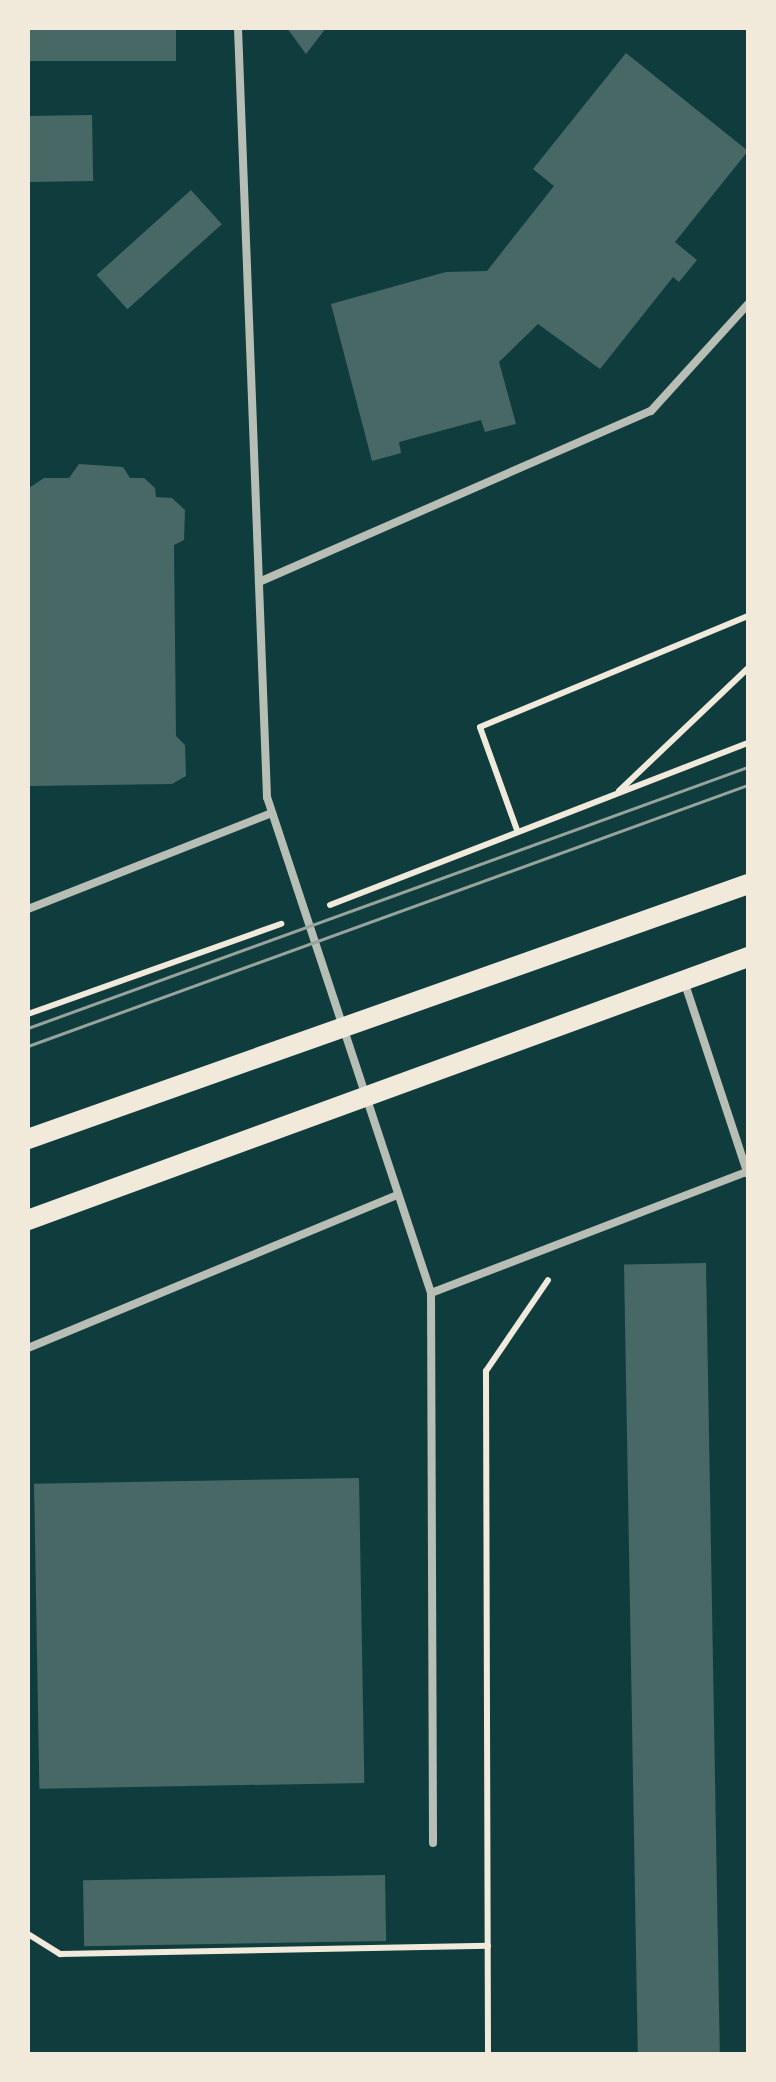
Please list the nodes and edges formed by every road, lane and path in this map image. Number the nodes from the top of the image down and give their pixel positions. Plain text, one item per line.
1 (238, 28) edge
2 (748, 304) edge
3 (259, 582) junction
4 (748, 616) edge
5 (748, 668) edge
6 (748, 743) edge
7 (617, 792) junction
8 (272, 813) junction
9 (517, 830) junction
10 (748, 884) edge
11 (28, 909) edge
12 (306, 915) junction
13 (748, 957) edge
14 (683, 980) junction
15 (28, 1014) edge
16 (342, 1026) junction
17 (364, 1092) junction
18 (28, 1139) edge
19 (748, 1174) edge
20 (398, 1195) junction
21 (28, 1220) edge
22 (578, 1237) junction
23 (431, 1293) junction
24 (28, 1348) edge
25 (433, 1843) dead end
26 (28, 1934) edge
27 (488, 1946) junction
28 (488, 2054) edge

1 - 3 lane
2 - 3 lane
3 - 8 lane
4 - 9 path
5 - 7 path
6 - 7 path
7 - 9 path
8 - 11 lane
8 - 12 lane
9 - 12 path
10 - 16 main road
12 - 15 path
12 - 16 lane
13 - 14 main road
14 - 17 main road
14 - 19 lane
16 - 17 lane
16 - 18 main road
17 - 20 lane
17 - 21 main road
19 - 22 lane
20 - 23 lane
20 - 24 lane
22 - 23 lane
22 - 27 path
23 - 25 lane
26 - 27 path
27 - 28 path

